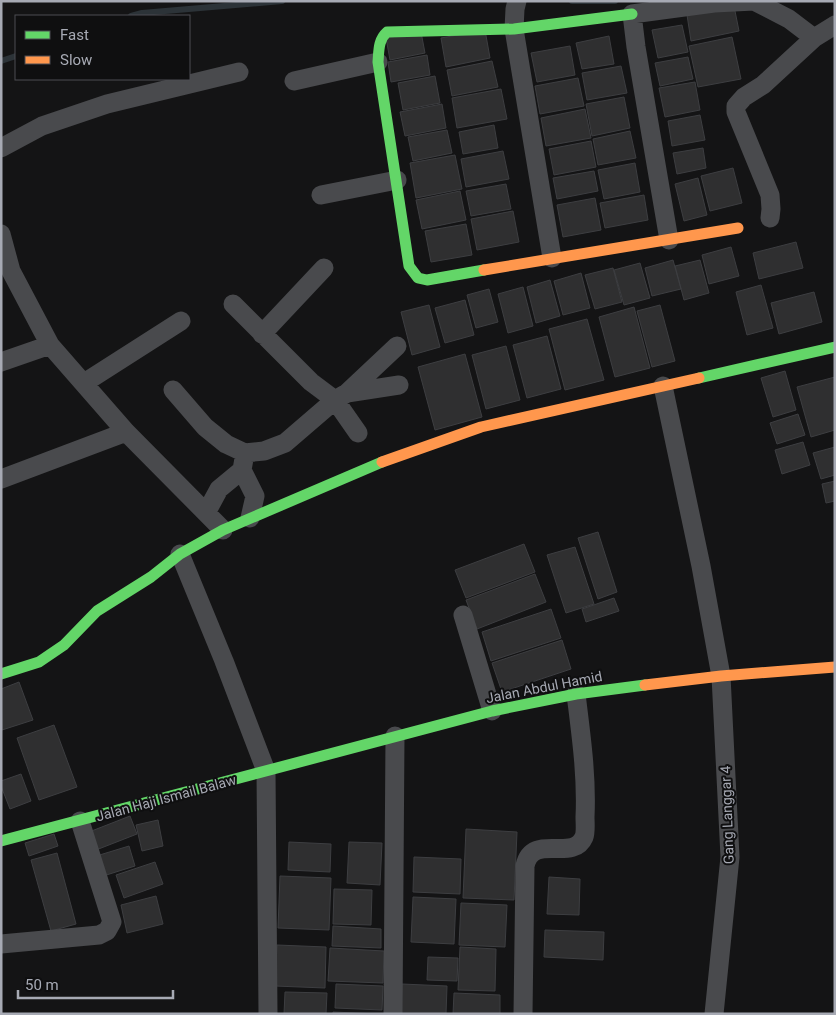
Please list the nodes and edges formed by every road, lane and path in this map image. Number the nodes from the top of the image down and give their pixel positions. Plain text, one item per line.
1 (516, 5) edge
2 (632, 14) junction
3 (835, 26) edge
4 (514, 29) junction
5 (814, 38) junction
6 (378, 62) junction
7 (239, 72) dead end
8 (294, 82) dead end
9 (1, 148) edge
10 (396, 180) junction
11 (321, 195) dead end
12 (770, 218) dead end
13 (738, 228) dead end
14 (1, 234) edge
15 (669, 240) junction
16 (552, 258) junction
17 (324, 268) dead end
18 (233, 304) dead end
19 (181, 321) dead end
20 (262, 334) junction
21 (50, 344) junction
22 (397, 346) dead end
23 (835, 347) edge
24 (1, 362) edge
25 (84, 383) junction
26 (399, 386) dead end
27 (663, 386) junction
28 (173, 390) dead end
29 (341, 397) junction
30 (126, 432) junction
31 (358, 433) dead end
32 (244, 461) junction
33 (1, 479) edge
34 (206, 513) junction
35 (250, 518) junction
36 (223, 530) junction
37 (180, 554) junction
38 (463, 615) dead end
39 (835, 666) edge
40 (1, 674) edge
41 (721, 676) junction
42 (576, 694) junction
43 (492, 711) junction
44 (395, 736) junction
45 (266, 771) junction
46 (80, 821) junction
47 (1, 841) edge
48 (1, 944) edge
49 (268, 1014) edge
50 (393, 1014) edge
51 (524, 1014) edge
52 (714, 1014) edge

1 - 4 street
2 - 4 street
2 - 5 street
2 - 15 street
3 - 5 street
4 - 6 street
4 - 16 street
5 - 12 street
6 - 8 street
6 - 10 street
7 - 9 street
10 - 11 street
10 - 16 street
13 - 15 street
14 - 21 street
15 - 16 street
17 - 20 street
18 - 20 street
19 - 25 street
20 - 29 street
21 - 24 street
21 - 25 street
22 - 29 street
23 - 27 street
25 - 30 street
26 - 29 street
27 - 35 street
27 - 41 street, Gang Langgar 4
28 - 32 street
29 - 31 street
29 - 32 street
30 - 33 street
30 - 34 street
32 - 34 street
32 - 35 street
34 - 36 street
35 - 36 street
36 - 37 street
37 - 40 street
37 - 45 street
38 - 43 street
39 - 41 street, Jalan Abdul Hamid
41 - 42 street, Jalan Abdul Hamid
41 - 52 street, Gang Langgar 4
42 - 43 street, Jalan Abdul Hamid
42 - 51 street
43 - 44 street, Jalan Abdul Hamid
44 - 45 street, Jalan Abdul Hamid
44 - 50 street
45 - 46 street, Jalan Haji Ismail Balaw
45 - 49 street
46 - 47 street
46 - 48 street, Jalan Haji Ismail Balaw

